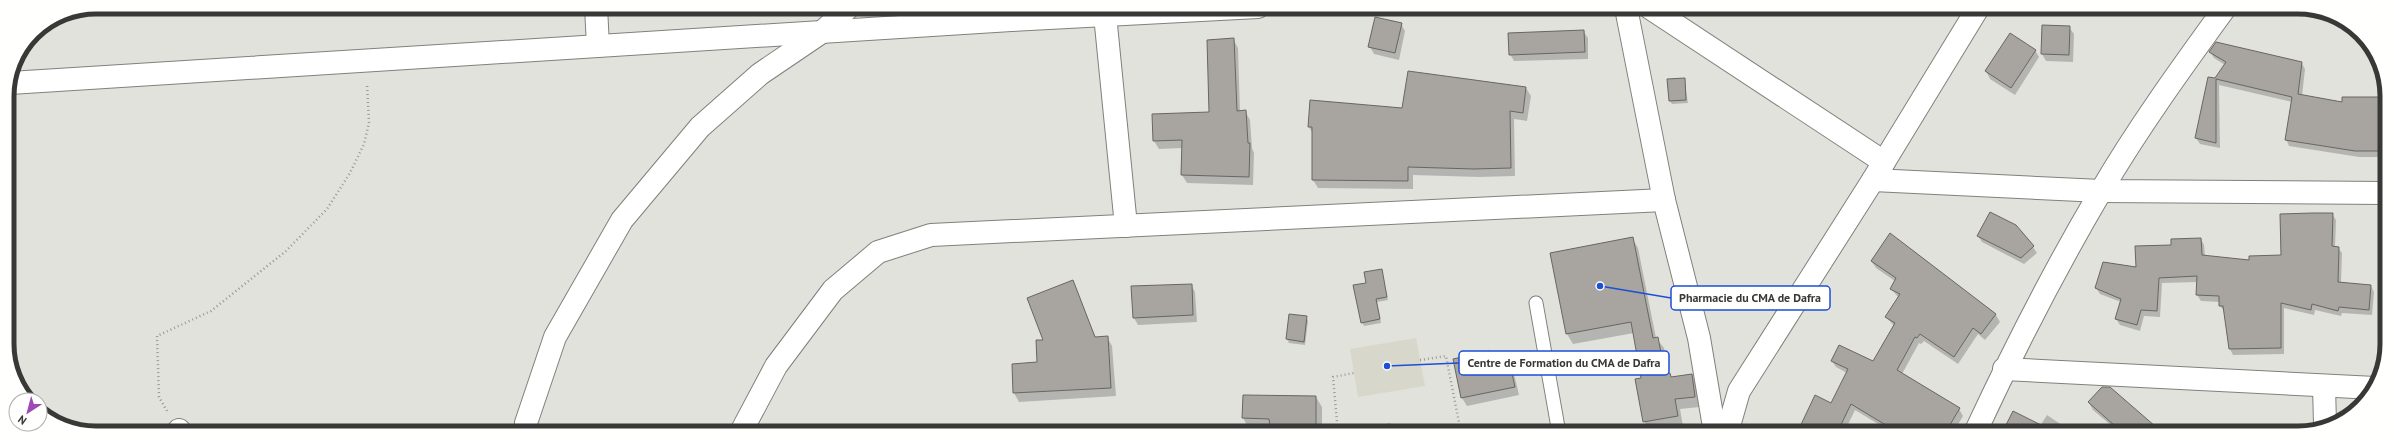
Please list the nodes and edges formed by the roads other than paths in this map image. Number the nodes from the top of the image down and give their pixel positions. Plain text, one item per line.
1 (596, 14) edge
2 (841, 14) edge
3 (1124, 14) edge
4 (1627, 14) edge
5 (1658, 14) edge
6 (1974, 14) edge
7 (2221, 14) edge
8 (1105, 15) junction
9 (822, 32) junction
10 (598, 46) junction
11 (16, 83) edge
12 (1878, 171) junction
13 (2101, 191) junction
14 (2380, 193) edge
15 (1664, 200) junction
16 (1126, 226) junction
17 (1536, 303) dead end
18 (2004, 369) junction
19 (2324, 386) junction
20 (2367, 388) edge
21 (2325, 421) edge
22 (526, 426) edge
23 (744, 426) edge
24 (1558, 426) edge
25 (1714, 426) edge
26 (1729, 426) edge
27 (1978, 426) edge

1 - 10 street
2 - 9 street
3 - 8 street
4 - 15 street
5 - 12 street
6 - 12 street
7 - 13 street
8 - 9 street
8 - 16 street
9 - 10 street
9 - 22 street
10 - 11 street
12 - 13 street
12 - 26 street
13 - 14 street
13 - 18 street
15 - 16 street
15 - 25 street
16 - 23 street
17 - 24 lane
18 - 19 street
18 - 27 street
19 - 20 street
19 - 21 street

